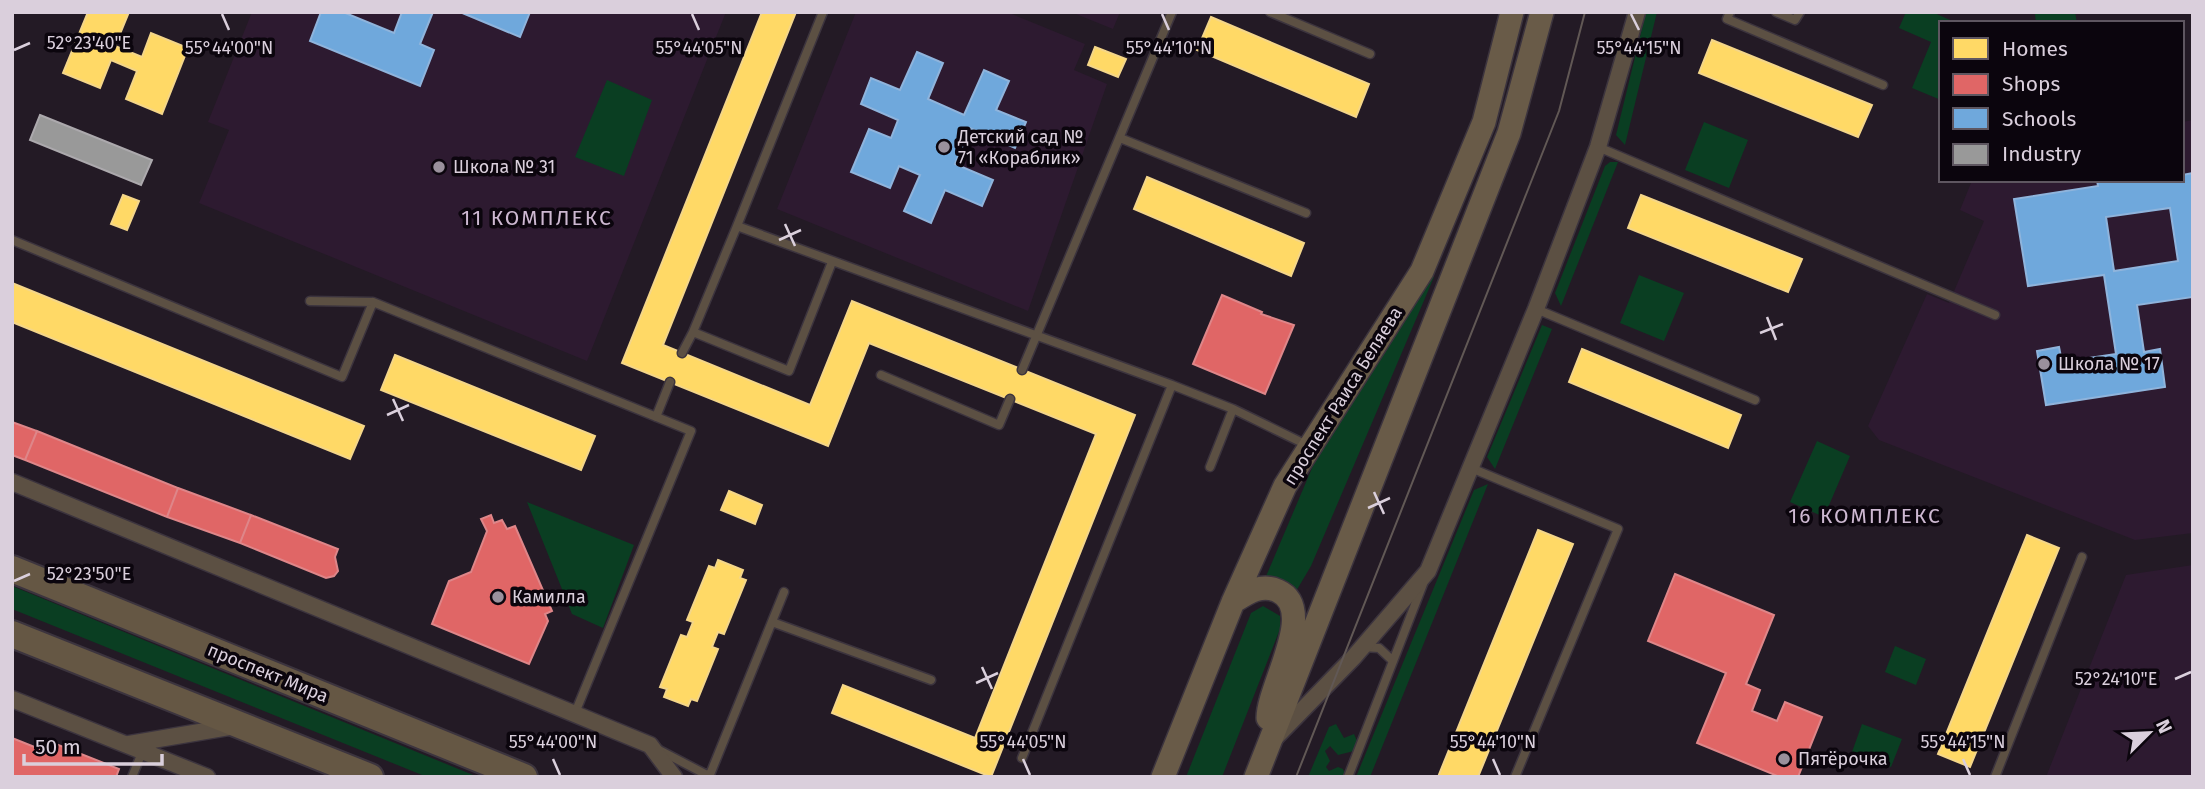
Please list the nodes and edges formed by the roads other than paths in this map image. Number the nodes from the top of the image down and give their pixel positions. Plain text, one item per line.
1 (823, 12) edge
2 (1172, 12) edge
3 (1270, 12) edge
4 (1512, 12) edge
5 (1542, 12) edge
6 (1637, 12) edge
7 (1730, 12) edge
8 (1776, 12) edge
9 (1800, 12) edge
10 (1370, 54) dead end
11 (1883, 85) dead end
12 (1119, 138) junction
13 (1598, 147) junction
14 (1306, 213) dead end
15 (737, 226) junction
16 (12, 240) edge
17 (832, 262) junction
18 (310, 301) dead end
19 (373, 302) junction
20 (1536, 309) junction
21 (1995, 315) dead end
22 (693, 332) junction
23 (1038, 334) junction
24 (682, 353) dead end
25 (1022, 370) dead end
26 (881, 376) dead end
27 (670, 382) dead end
28 (1172, 385) junction
29 (1010, 399) dead end
30 (1755, 400) dead end
31 (1233, 409) junction
32 (656, 416) junction
33 (1309, 446) junction
34 (1210, 467) dead end
35 (1471, 468) junction
36 (12, 482) edge
37 (2082, 557) dead end
38 (12, 569) edge
39 (1429, 571) junction
40 (784, 592) dead end
41 (1233, 602) junction
42 (772, 622) junction
43 (12, 634) edge
44 (1363, 647) junction
45 (1393, 661) junction
46 (931, 680) dead end
47 (12, 699) edge
48 (575, 713) junction
49 (241, 724) junction
50 (127, 744) junction
51 (650, 745) junction
52 (1268, 746) junction
53 (143, 750) junction
54 (1022, 758) dead end
55 (132, 777) edge
56 (207, 777) edge
57 (370, 777) edge
58 (524, 777) edge
59 (674, 777) edge
60 (709, 777) edge
61 (1163, 777) edge
62 (1256, 777) edge
63 (1348, 777) edge
64 (1515, 777) edge
65 (1995, 777) edge

1 - 15 lane
2 - 12 lane
3 - 10 lane
4 - 33 street, проспект Раиса Беляева
5 - 52 street
6 - 13 street
7 - 11 lane
8 - 9 lane
12 - 14 lane
12 - 23 lane
13 - 20 street
13 - 21 lane
15 - 17 lane
15 - 22 lane
16 - 19 lane
17 - 22 lane
17 - 23 lane
18 - 19 lane
19 - 32 lane
20 - 30 lane
20 - 35 street
22 - 24 lane
23 - 25 lane
23 - 28 lane
26 - 29 lane
27 - 32 lane
28 - 31 lane
28 - 54 lane
31 - 33 lane
31 - 34 lane
32 - 48 lane
33 - 41 street, проспект Раиса Беляева
35 - 39 street
35 - 64 lane
36 - 48 street
37 - 65 lane
38 - 58 main road, проспект Мира
39 - 44 street
39 - 45 lane
40 - 42 lane
41 - 52 street
41 - 61 street, проспект Раиса Беляева
42 - 46 lane
42 - 60 lane
43 - 49 main road
44 - 45 lane
44 - 52 street
45 - 63 lane
47 - 50 street
48 - 51 street
49 - 50 street
49 - 57 main road
50 - 53 street
51 - 59 street
51 - 60 lane
52 - 62 street
53 - 55 lane
53 - 56 street

